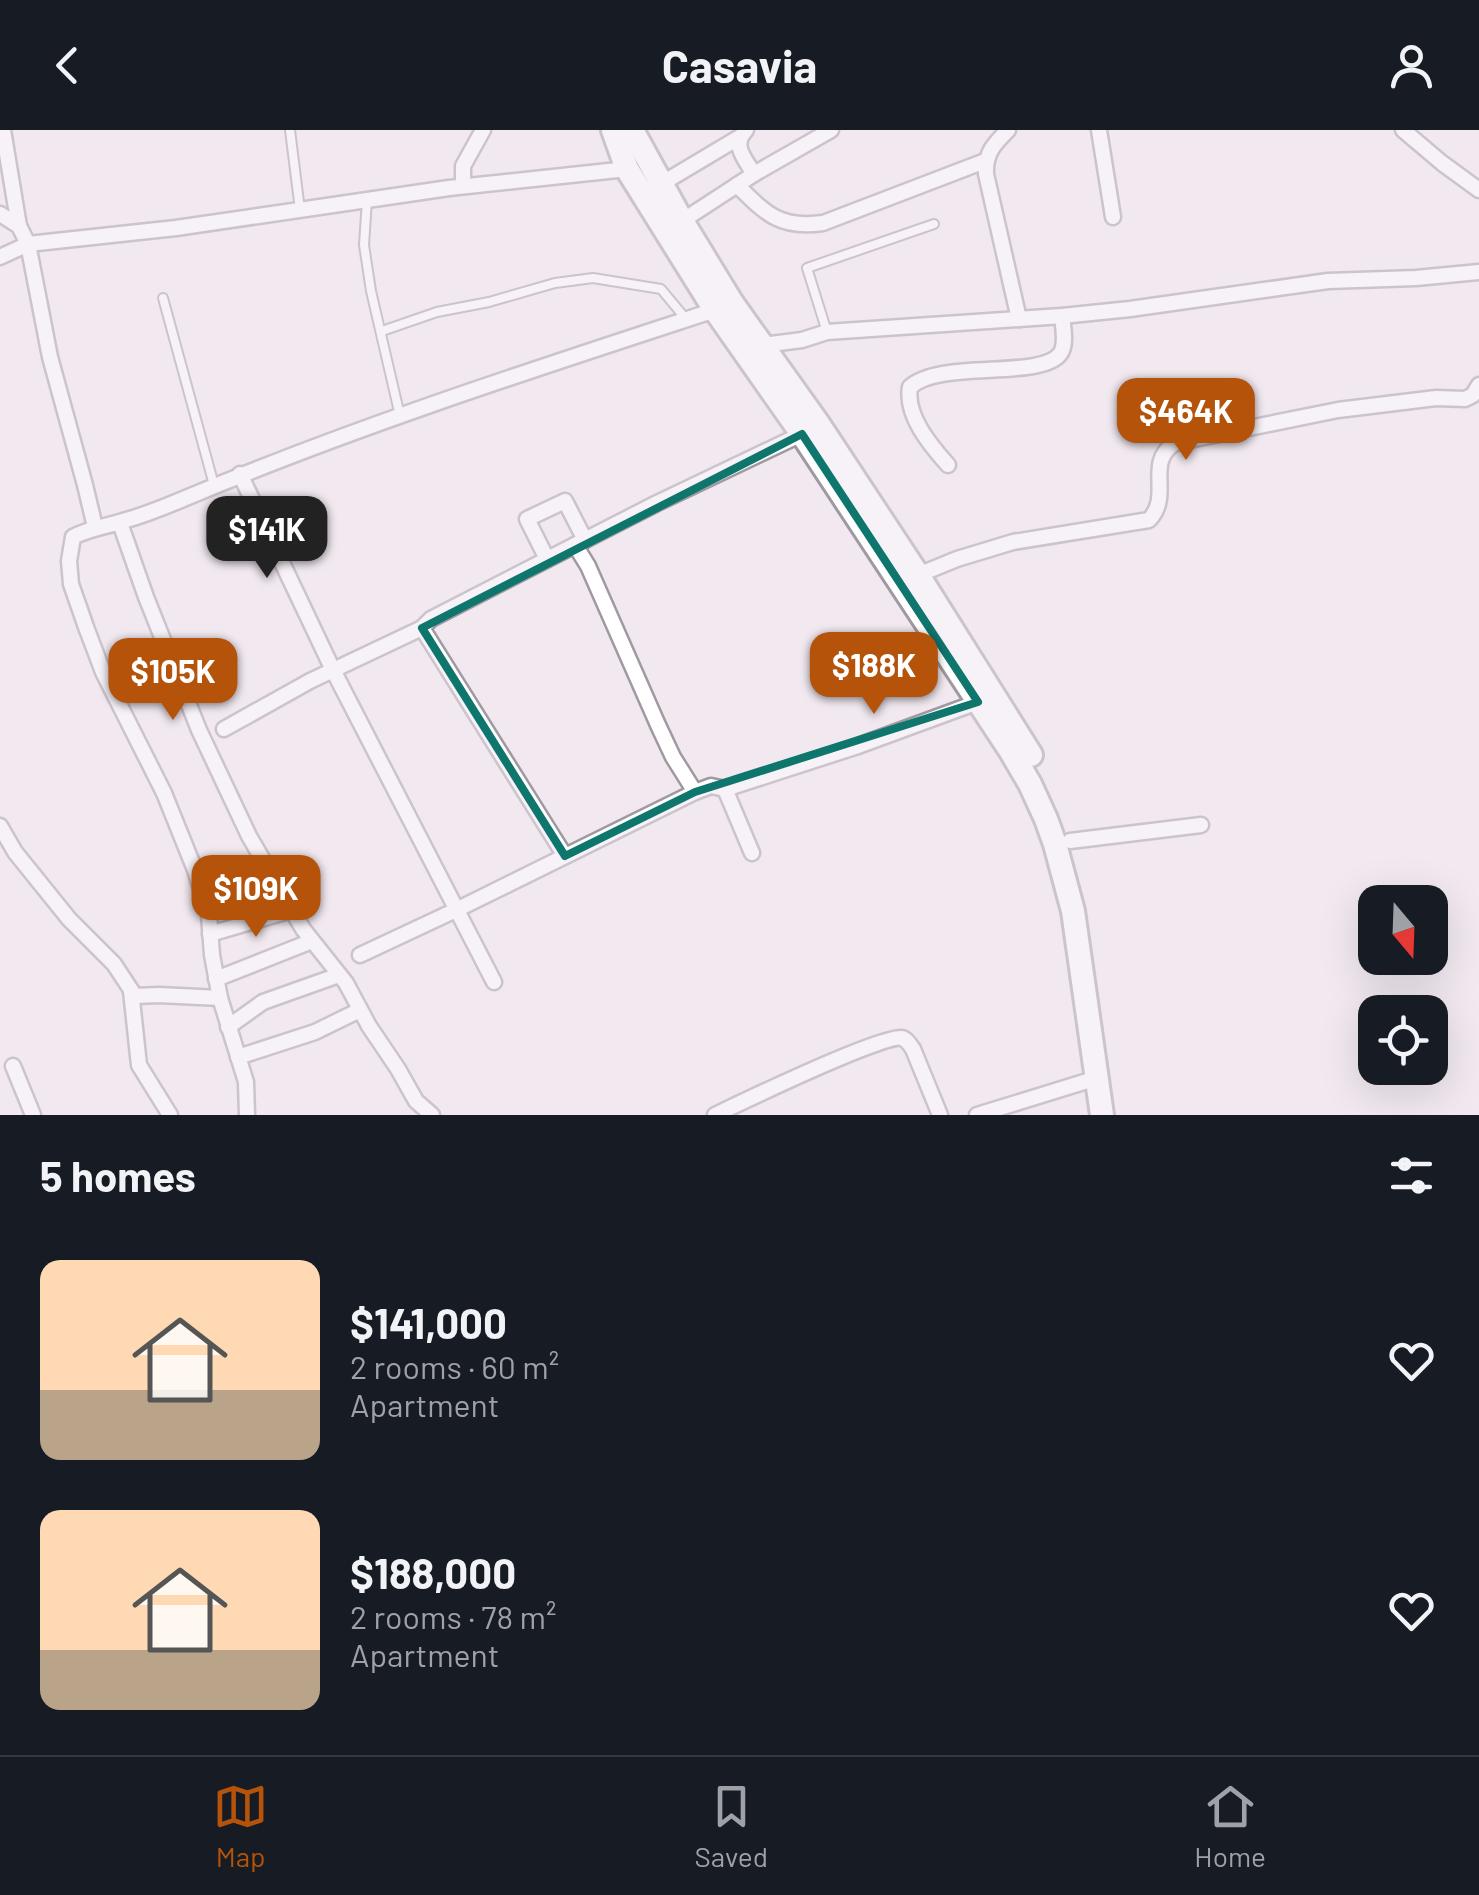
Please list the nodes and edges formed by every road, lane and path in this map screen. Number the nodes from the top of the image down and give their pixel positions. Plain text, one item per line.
1 (3, 130) edge
2 (290, 130) edge
3 (482, 130) edge
4 (613, 130) edge
5 (632, 130) edge
6 (831, 130) edge
7 (1008, 130) edge
8 (1098, 130) edge
9 (1403, 130) edge
10 (742, 134) edge
11 (985, 161) junction
12 (627, 169) junction
13 (754, 174) junction
14 (661, 184) junction
15 (738, 185) junction
16 (463, 186) junction
17 (1479, 190) edge
18 (367, 200) junction
19 (300, 210) junction
20 (0, 214) edge
21 (1113, 217) dead end
22 (682, 221) junction
23 (934, 224) dead end
24 (19, 226) junction
25 (28, 244) junction
26 (0, 257) edge
27 (1479, 272) edge
28 (163, 298) dead end
29 (715, 310) junction
30 (1062, 316) junction
31 (686, 319) junction
32 (1019, 319) junction
33 (382, 332) junction
34 (827, 332) junction
35 (763, 345) junction
36 (1479, 385) edge
37 (400, 416) junction
38 (802, 434) junction
39 (948, 464) dead end
40 (240, 474) junction
41 (214, 485) junction
42 (120, 523) junction
43 (95, 527) junction
44 (580, 542) junction
45 (547, 560) junction
46 (918, 575) junction
47 (422, 628) junction
48 (333, 670) junction
49 (978, 702) junction
50 (224, 729) dead end
51 (725, 788) junction
52 (695, 792) junction
53 (1200, 825) dead end
54 (0, 826) edge
55 (1070, 841) junction
56 (752, 853) dead end
57 (565, 856) junction
58 (292, 910) junction
59 (456, 910) junction
60 (210, 934) junction
61 (312, 941) junction
62 (360, 955) dead end
63 (339, 975) junction
64 (216, 980) junction
65 (494, 982) dead end
66 (131, 990) junction
67 (220, 998) junction
68 (360, 1010) junction
69 (228, 1027) junction
70 (238, 1057) junction
71 (13, 1066) dead end
72 (1097, 1078) junction
73 (34, 1115) edge
74 (170, 1115) edge
75 (247, 1115) edge
76 (432, 1115) edge
77 (715, 1115) edge
78 (940, 1115) edge
79 (978, 1115) edge
80 (1102, 1115) edge
81 (1117, 1115) edge

1 - 24 street
2 - 19 lane
3 - 16 street
4 - 12 highway
5 - 14 highway
6 - 13 street
7 - 11 street
8 - 21 street
9 - 17 street
10 - 13 street
10 - 14 street
11 - 15 street
11 - 32 street
12 - 16 street
12 - 29 highway
13 - 15 street
14 - 22 highway
15 - 22 street
16 - 18 street
18 - 19 street
18 - 33 lane
19 - 25 street
20 - 24 street
22 - 35 highway
23 - 34 lane
24 - 25 street
25 - 26 street
25 - 43 street
27 - 30 street
28 - 41 lane
29 - 31 street
29 - 38 highway
30 - 32 street
30 - 39 street
31 - 33 lane
31 - 37 street
32 - 34 street
33 - 37 lane
34 - 35 street
35 - 46 highway
36 - 46 street
37 - 40 street
38 - 44 street
38 - 49 highway
40 - 41 street
40 - 48 street
41 - 42 street
42 - 43 street
42 - 58 street
43 - 60 street
44 - 45 street
44 - 45 street
44 - 52 street
45 - 47 street
46 - 55 highway
47 - 48 street
47 - 57 street
48 - 50 street
48 - 59 street
49 - 51 street
49 - 72 highway
51 - 52 street
51 - 56 street
52 - 57 street
53 - 55 street
54 - 66 street
55 - 81 highway
57 - 59 street
58 - 60 street
58 - 61 street
59 - 62 street
59 - 65 street
60 - 64 street
61 - 63 street
61 - 64 street
63 - 68 street
63 - 69 street
64 - 67 street
66 - 67 street
66 - 74 street
67 - 69 street
68 - 70 street
68 - 76 street
69 - 70 street
70 - 75 street
71 - 73 street
72 - 79 street
72 - 80 highway
77 - 78 street

